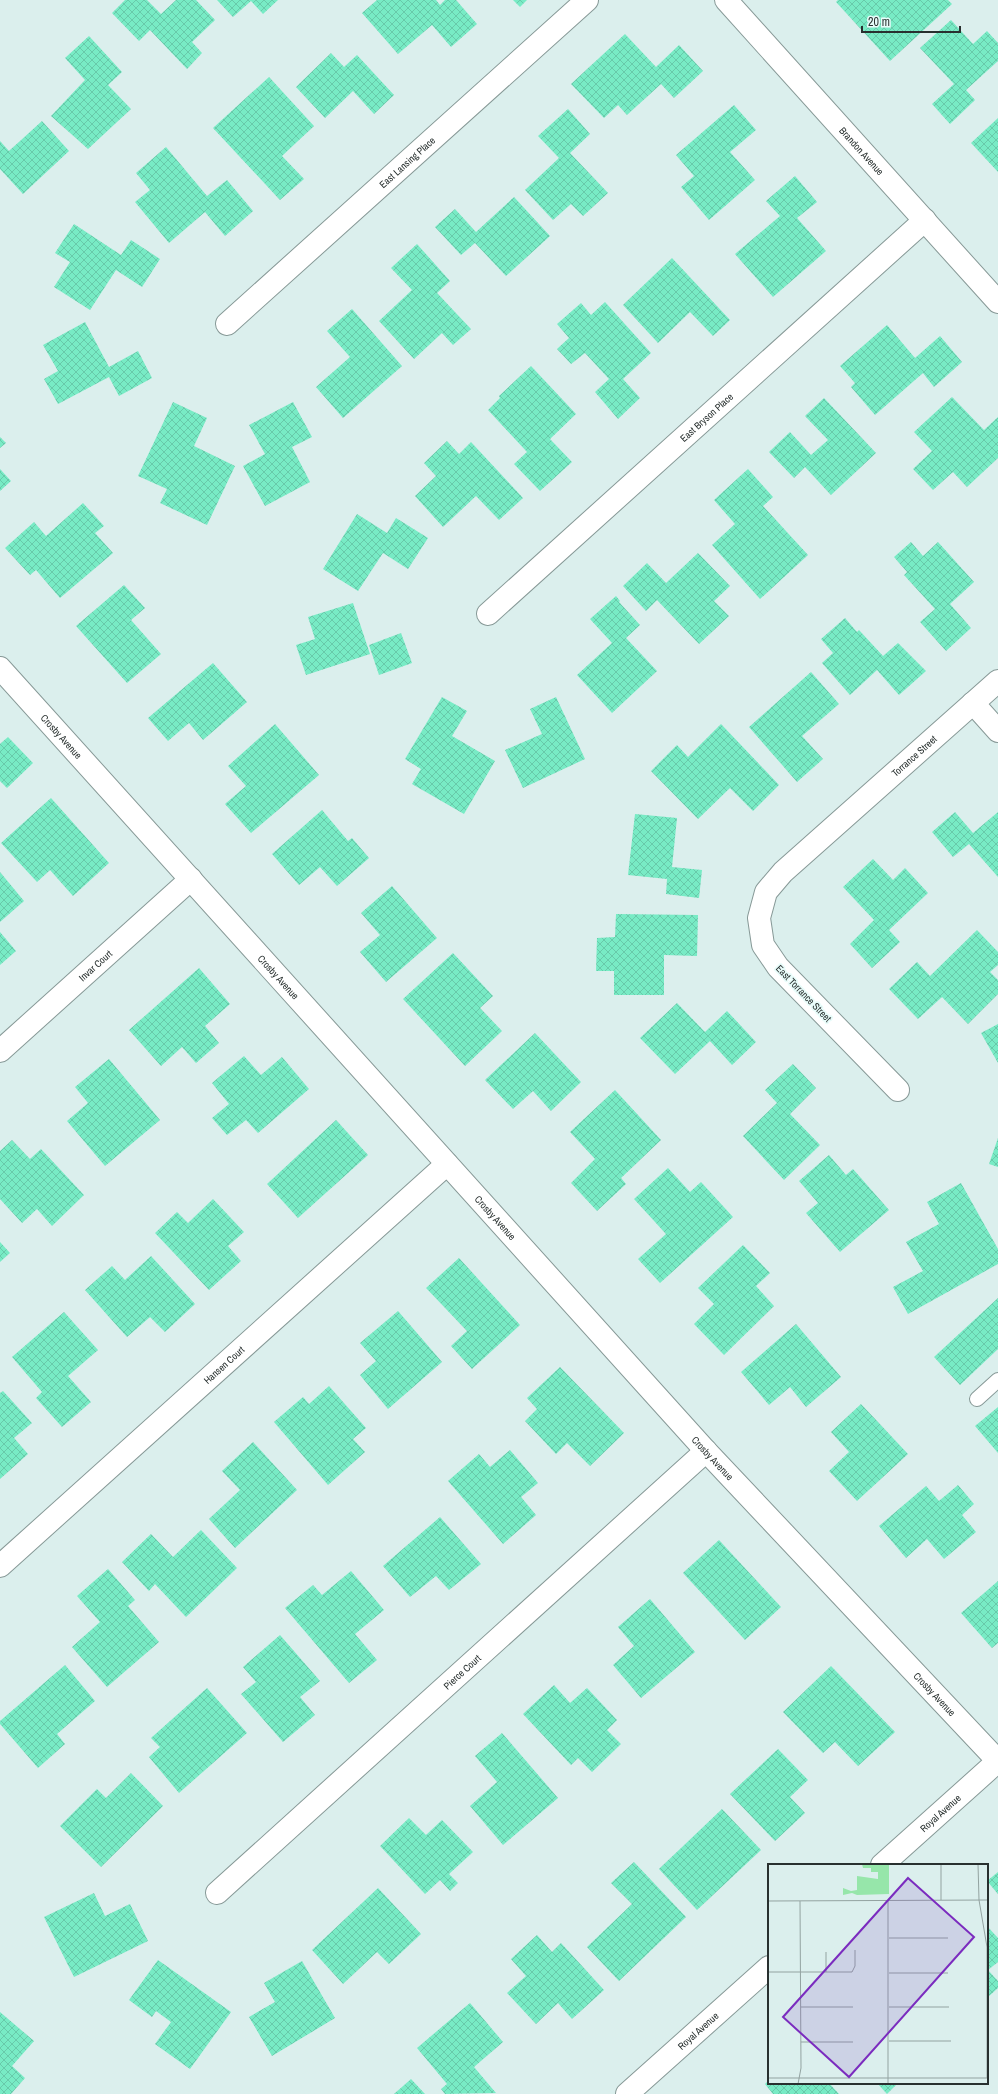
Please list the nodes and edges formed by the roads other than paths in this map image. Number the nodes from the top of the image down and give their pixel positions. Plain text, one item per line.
1 (587, 0) edge
2 (726, 0) edge
3 (925, 220) junction
4 (998, 302) edge
5 (227, 324) dead end
6 (488, 614) dead end
7 (0, 668) edge
8 (998, 680) edge
9 (973, 703) junction
10 (998, 730) edge
11 (830, 830) joint
12 (191, 879) junction
13 (0, 1051) edge
14 (898, 1090) dead end
15 (447, 1164) junction
16 (998, 1380) edge
17 (977, 1400) dead end
18 (706, 1450) junction
19 (0, 1566) edge
20 (998, 1761) edge
21 (883, 1864) edge
22 (217, 1893) dead end
23 (768, 1968) edge
24 (627, 2094) edge

1 - 5 street, East Lansing Place
2 - 3 street, Brandon Avenue
3 - 4 street, Brandon Avenue
3 - 6 street, East Bryson Place
7 - 12 street, Crosby Avenue
8 - 9 street, Torrance Street
9 - 10 street
9 - 11 street, Torrance Street
11 - 14 street, East Torrance Street
12 - 13 street, Invar Court
12 - 15 street, Crosby Avenue
15 - 18 street, Crosby Avenue
15 - 19 street, Hansen Court
16 - 17 lane
18 - 20 street, Crosby Avenue
18 - 22 street, Pierce Court
20 - 21 street, Royal Avenue
23 - 24 street, Royal Avenue

